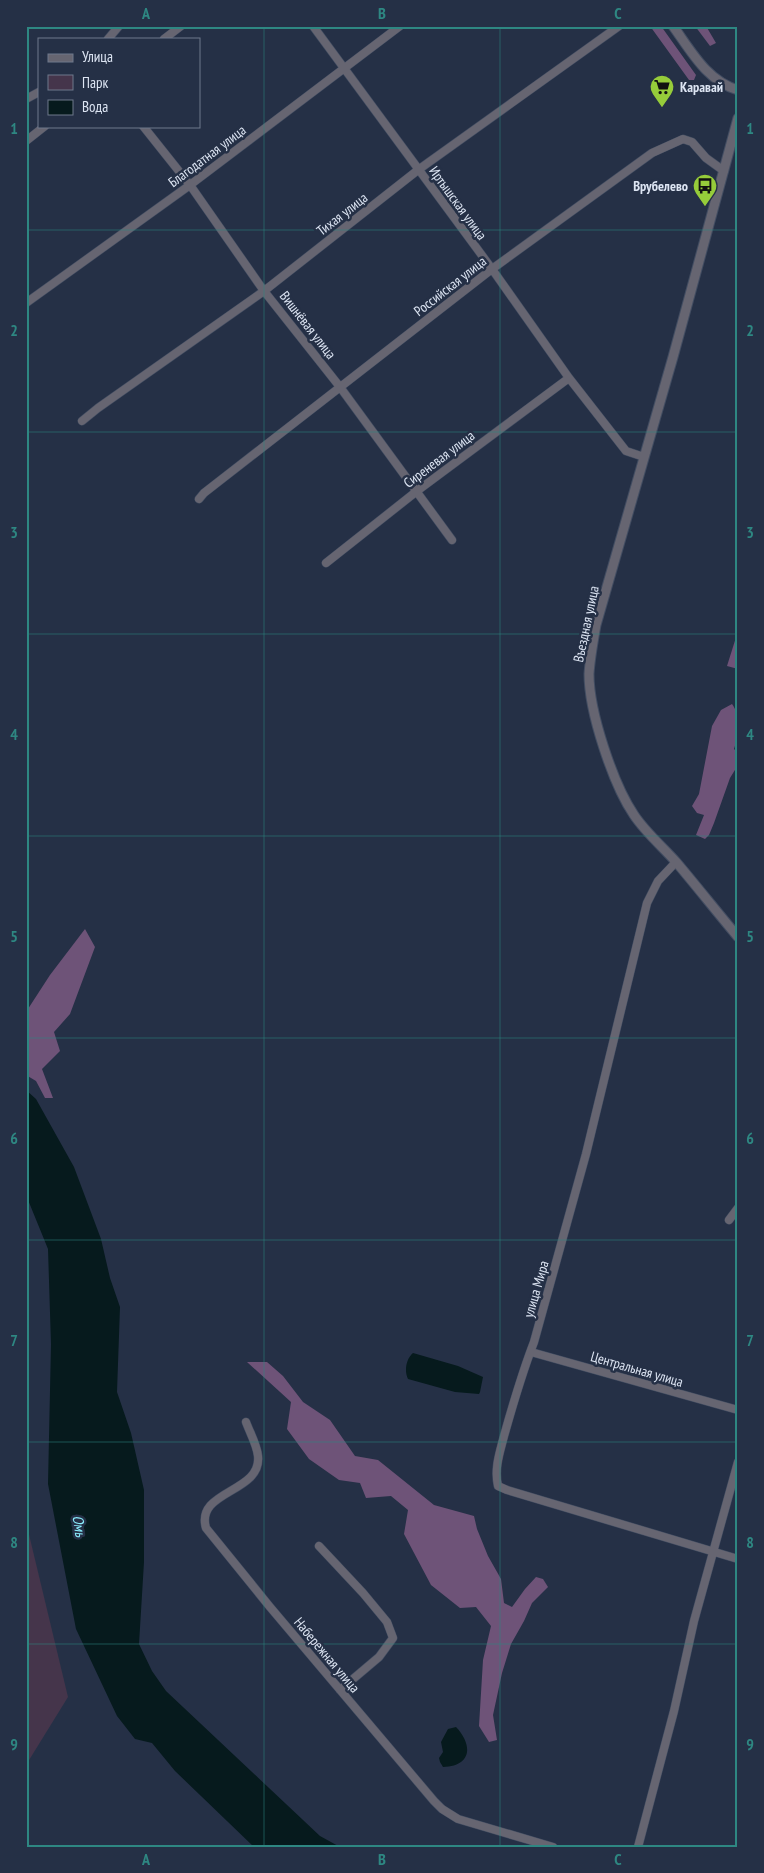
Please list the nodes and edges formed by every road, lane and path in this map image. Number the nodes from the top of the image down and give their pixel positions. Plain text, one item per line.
1 (119, 26) edge
2 (181, 26) edge
3 (313, 26) edge
4 (400, 26) edge
5 (619, 26) edge
6 (673, 26) edge
7 (109, 38) edge
8 (165, 38) edge
9 (343, 67) junction
10 (738, 90) edge
11 (38, 93) edge
12 (26, 99) edge
13 (738, 118) edge
14 (42, 128) edge
15 (145, 128) edge
16 (26, 141) edge
17 (418, 170) junction
18 (724, 171) junction
19 (190, 185) junction
20 (492, 269) junction
21 (264, 291) junction
22 (26, 303) edge
23 (569, 378) junction
24 (340, 386) junction
25 (82, 421) dead end
26 (644, 457) junction
27 (417, 490) junction
28 (199, 499) dead end
29 (452, 540) dead end
30 (326, 563) dead end
31 (677, 864) junction
32 (738, 937) edge
33 (738, 1208) edge
34 (729, 1220) dead end
35 (530, 1352) junction
36 (738, 1410) edge
37 (246, 1422) dead end
38 (738, 1462) edge
39 (319, 1546) dead end
40 (712, 1551) junction
41 (738, 1558) edge
42 (340, 1690) junction
43 (553, 1847) edge
44 (638, 1847) edge

1 - 7 street
2 - 8 street
3 - 9 street, Иртышская улица
4 - 9 street, Благодатная улица
5 - 17 street, Тихая улица
6 - 10 street
9 - 17 street, Иртышская улица
9 - 19 street, Благодатная улица
11 - 12 street
13 - 18 street, Въездная улица
14 - 16 street
15 - 19 street, Вишнёвая улица
17 - 20 street, Иртышская улица
17 - 21 street, Тихая улица
18 - 20 street, Российская улица
18 - 26 street, Въездная улица
19 - 21 street, Вишнёвая улица
19 - 22 street, Благодатная улица
20 - 23 street, Иртышская улица
20 - 24 street, Российская улица
21 - 24 street, Вишнёвая улица
21 - 25 street, Тихая улица
23 - 26 street, Иртышская улица
23 - 27 street, Сиреневая улица
24 - 27 street, Вишнёвая улица
24 - 28 street, Российская улица
26 - 31 street, Въездная улица
27 - 29 street, Вишнёвая улица
27 - 30 street, Сиреневая улица
31 - 32 street, Въездная улица
31 - 35 street, улица Мира
33 - 34 street
35 - 36 street, Центральная улица
35 - 40 street, улица Мира
37 - 42 street, Набережная улица
38 - 40 street
39 - 42 street
40 - 41 street, улица Мира
40 - 44 street
42 - 43 street, Набережная улица

